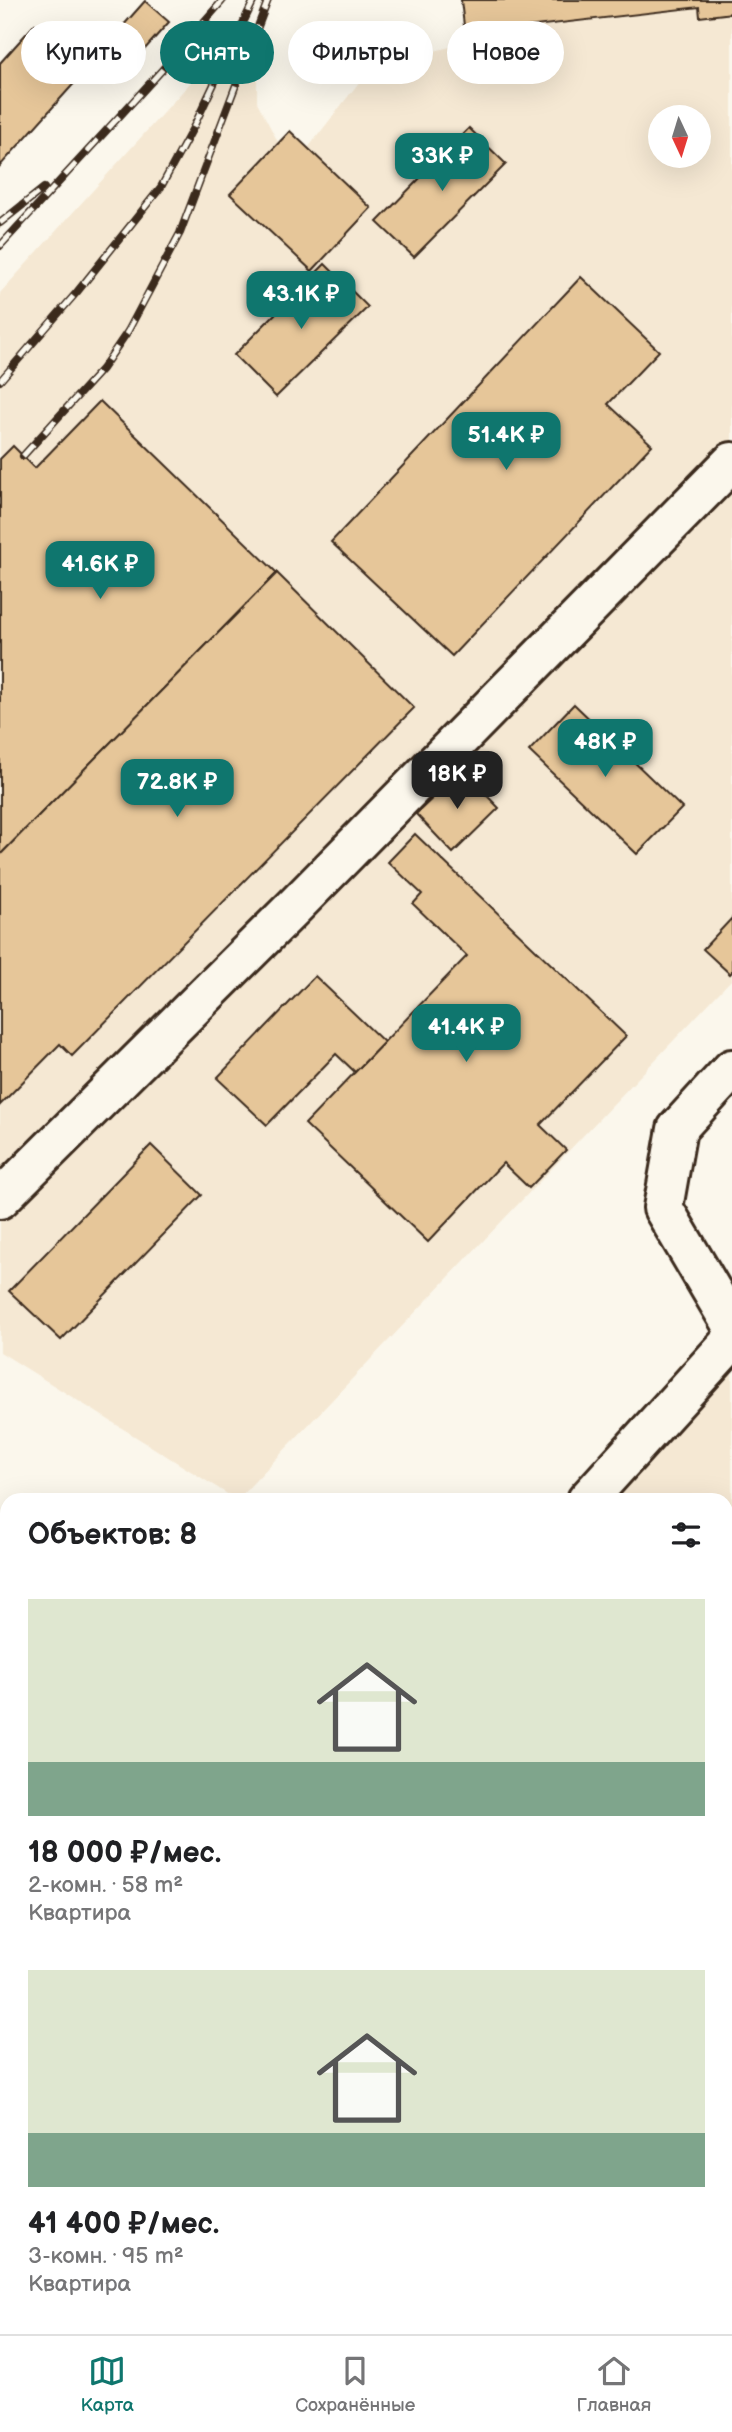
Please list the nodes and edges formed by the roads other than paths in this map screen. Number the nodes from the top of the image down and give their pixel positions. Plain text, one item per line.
1 (732, 463) edge
2 (732, 1069) edge
3 (0, 1199) edge
4 (732, 1325) edge
5 (732, 1340) edge
6 (593, 1493) edge

1 - 3 lane
2 - 4 lane
5 - 6 lane

